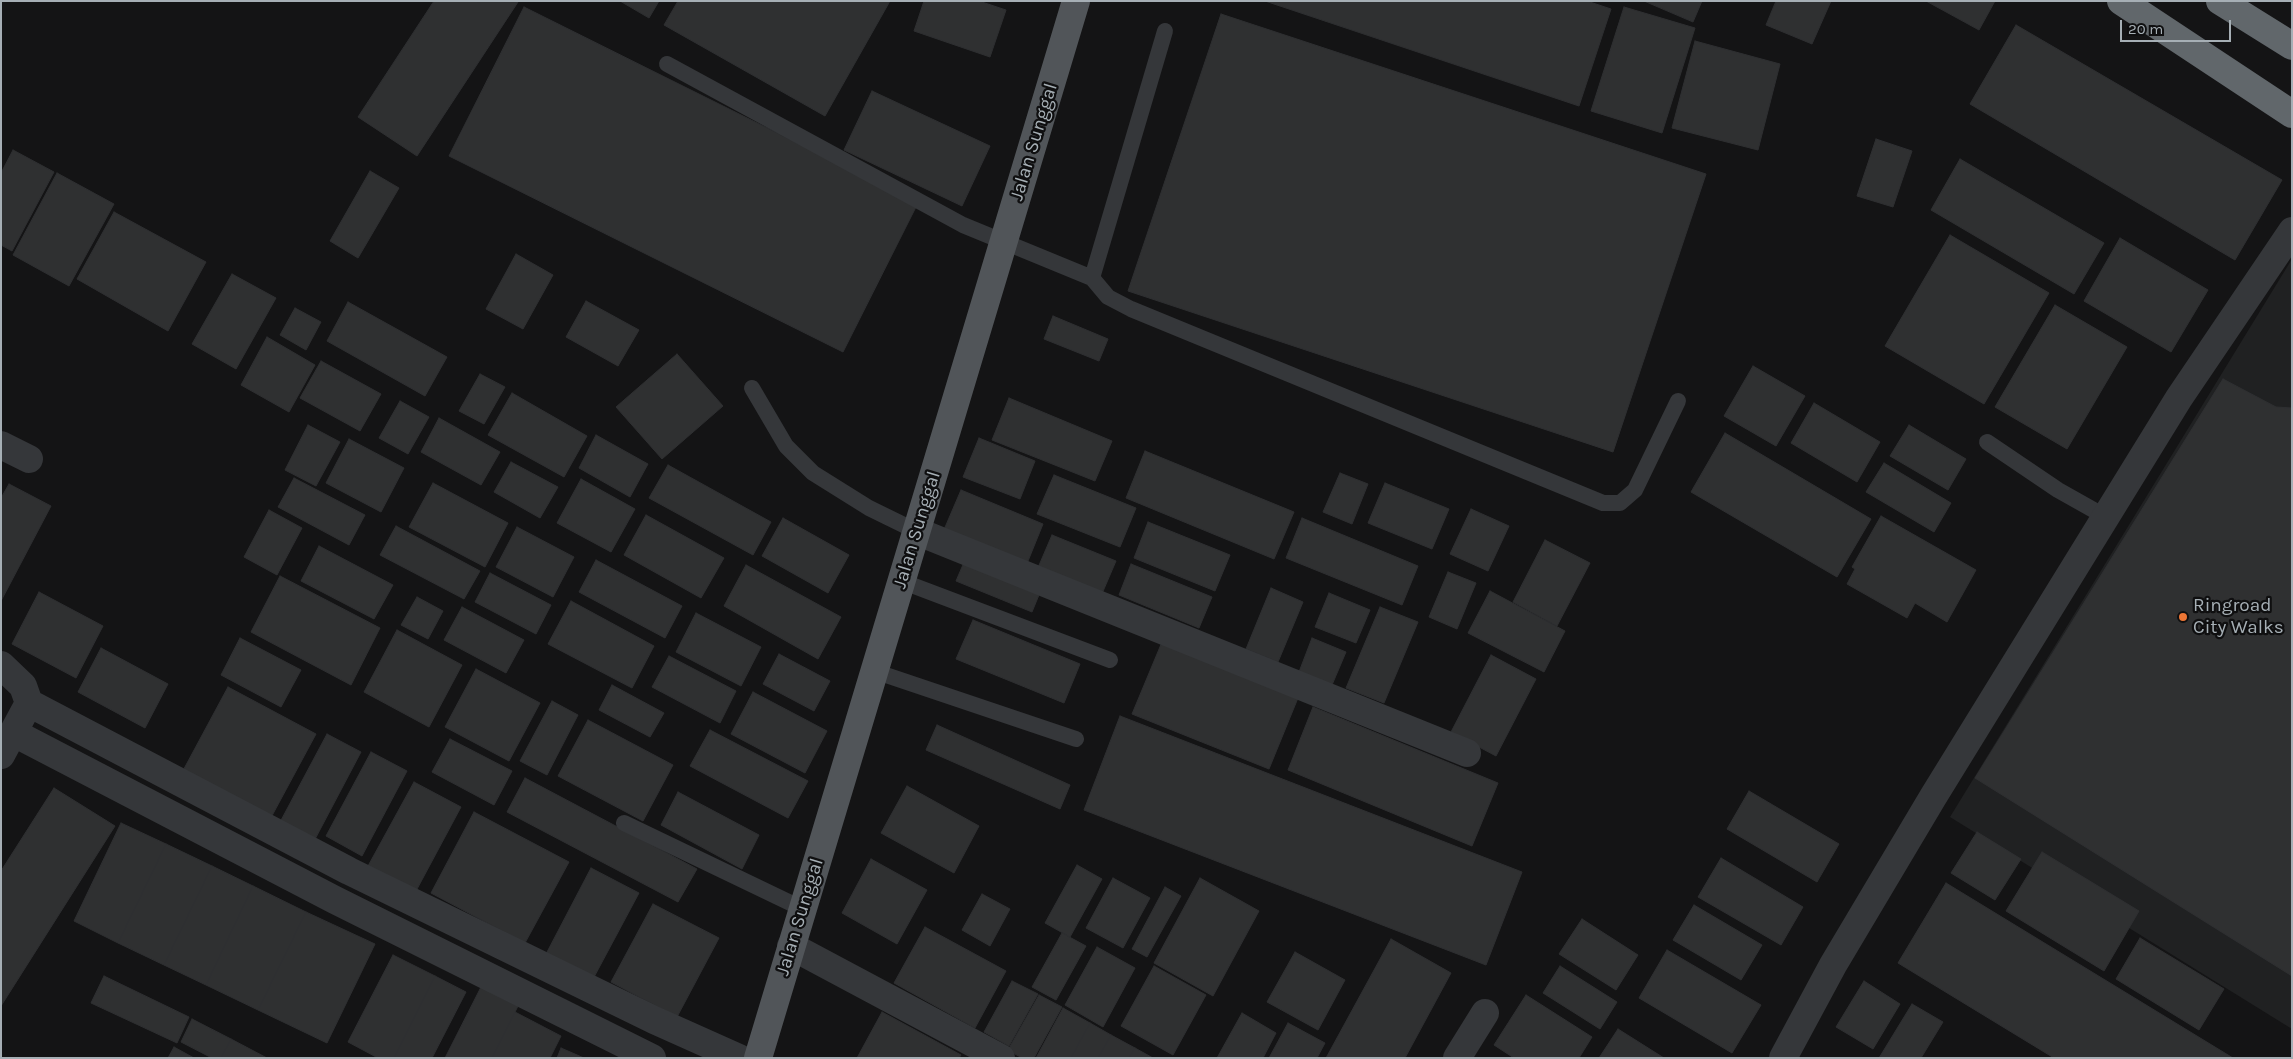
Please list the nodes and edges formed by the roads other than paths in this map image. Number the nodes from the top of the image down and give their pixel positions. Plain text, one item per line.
1 (1076, 1) edge
2 (2121, 1) edge
3 (2220, 1) edge
4 (1164, 31) dead end
5 (2292, 46) edge
6 (667, 64) dead end
7 (2292, 114) edge
8 (2292, 231) edge
9 (1003, 243) junction
10 (1092, 278) junction
11 (752, 388) dead end
12 (1678, 402) dead end
13 (1987, 442) dead end
14 (1, 445) edge
15 (29, 459) dead end
16 (2106, 517) junction
17 (916, 531) junction
18 (901, 582) junction
19 (1110, 660) dead end
20 (1, 665) edge
21 (874, 671) junction
22 (29, 703) junction
23 (1076, 739) dead end
24 (8, 744) edge
25 (1467, 754) dead end
26 (624, 823) dead end
27 (348, 871) junction
28 (336, 900) junction
29 (803, 909) junction
30 (791, 946) junction
31 (1485, 1013) dead end
32 (652, 1058) edge
33 (739, 1058) edge
34 (758, 1058) edge
35 (1001, 1058) edge
36 (1457, 1058) edge
37 (1783, 1058) edge

1 - 9 main road, Jalan Sunggal
2 - 7 highway
3 - 5 highway
4 - 10 lane
6 - 9 lane
8 - 16 street
9 - 10 lane
9 - 17 main road, Jalan Sunggal
10 - 12 lane
11 - 17 lane
13 - 16 lane
14 - 15 street
16 - 37 street
17 - 18 main road, Jalan Sunggal
17 - 25 street
18 - 19 lane
18 - 21 main road, Jalan Sunggal
20 - 22 street
21 - 23 lane
21 - 29 main road, Jalan Sunggal
22 - 24 street
22 - 27 street
24 - 28 street
26 - 29 lane
27 - 28 street
27 - 33 street
28 - 32 street
29 - 30 main road, Jalan Sunggal
30 - 34 main road, Jalan Sunggal
30 - 35 street
31 - 36 street

